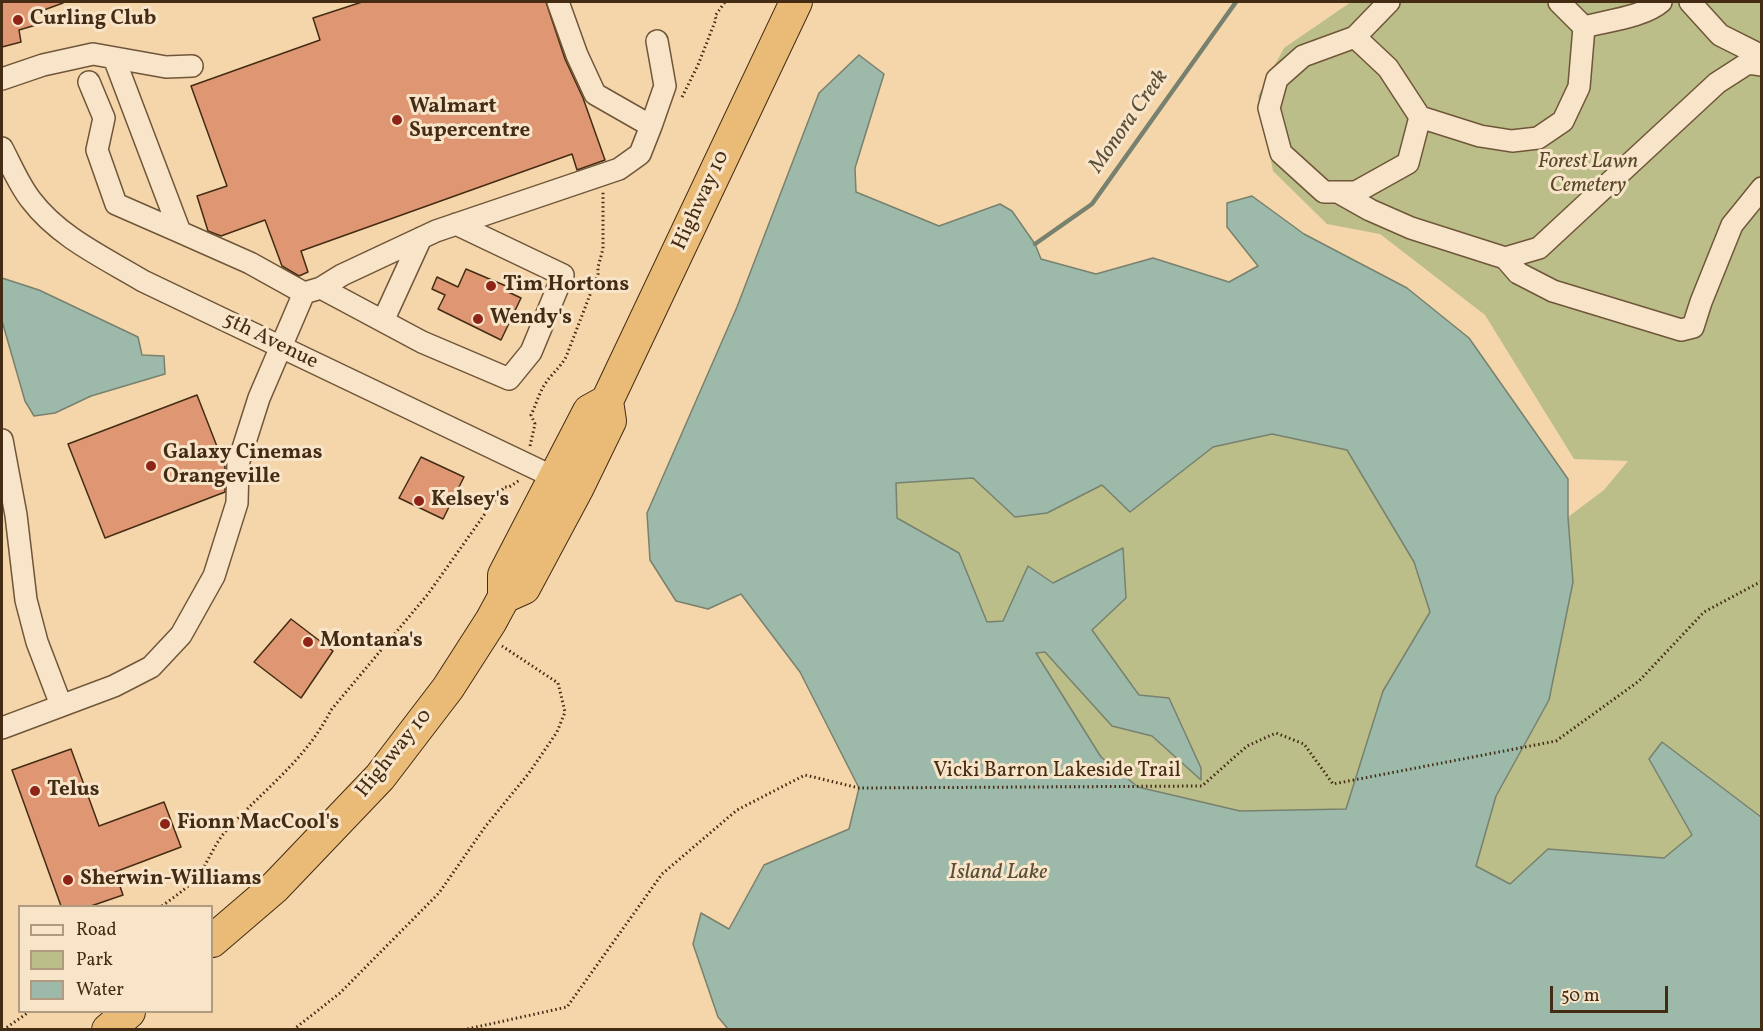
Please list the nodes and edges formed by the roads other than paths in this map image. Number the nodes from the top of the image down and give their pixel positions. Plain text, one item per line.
1 (558, 2) edge
2 (796, 2) edge
3 (1389, 2) edge
4 (1559, 2) edge
5 (1661, 2) edge
6 (1690, 2) edge
7 (1584, 27) junction
8 (1355, 37) junction
9 (657, 41) dead end
10 (1761, 56) edge
11 (114, 58) junction
12 (1761, 65) edge
13 (192, 66) dead end
14 (2, 79) edge
15 (89, 82) dead end
16 (133, 108) junction
17 (1420, 117) junction
18 (104, 118) junction
19 (651, 126) junction
20 (2, 148) edge
21 (1761, 188) edge
22 (1338, 192) junction
23 (456, 224) junction
24 (180, 232) junction
25 (421, 238) junction
26 (1505, 258) junction
27 (312, 291) junction
28 (383, 321) junction
29 (281, 347) junction
30 (2, 441) edge
31 (566, 483) junction
32 (61, 705) junction
33 (2, 728) edge
34 (213, 940) edge
35 (127, 1013) edge
36 (108, 1029) edge

1 - 19 street
2 - 31 highway, Highway 10
3 - 8 street
4 - 7 street
5 - 7 street
6 - 10 street
7 - 17 street
8 - 17 street
8 - 22 street
9 - 19 street
11 - 13 street
11 - 14 street
11 - 16 street
12 - 26 street
15 - 18 street
16 - 18 street
16 - 24 street
17 - 22 street
18 - 24 street
19 - 23 street
20 - 29 street, 5th Avenue
21 - 26 street
22 - 26 street
23 - 25 street
23 - 28 street
24 - 27 street
25 - 27 street
25 - 28 street
27 - 28 street
27 - 29 street
29 - 31 street, 5th Avenue
29 - 32 street
30 - 32 street
31 - 34 highway, Highway 10
32 - 33 street
35 - 36 highway

